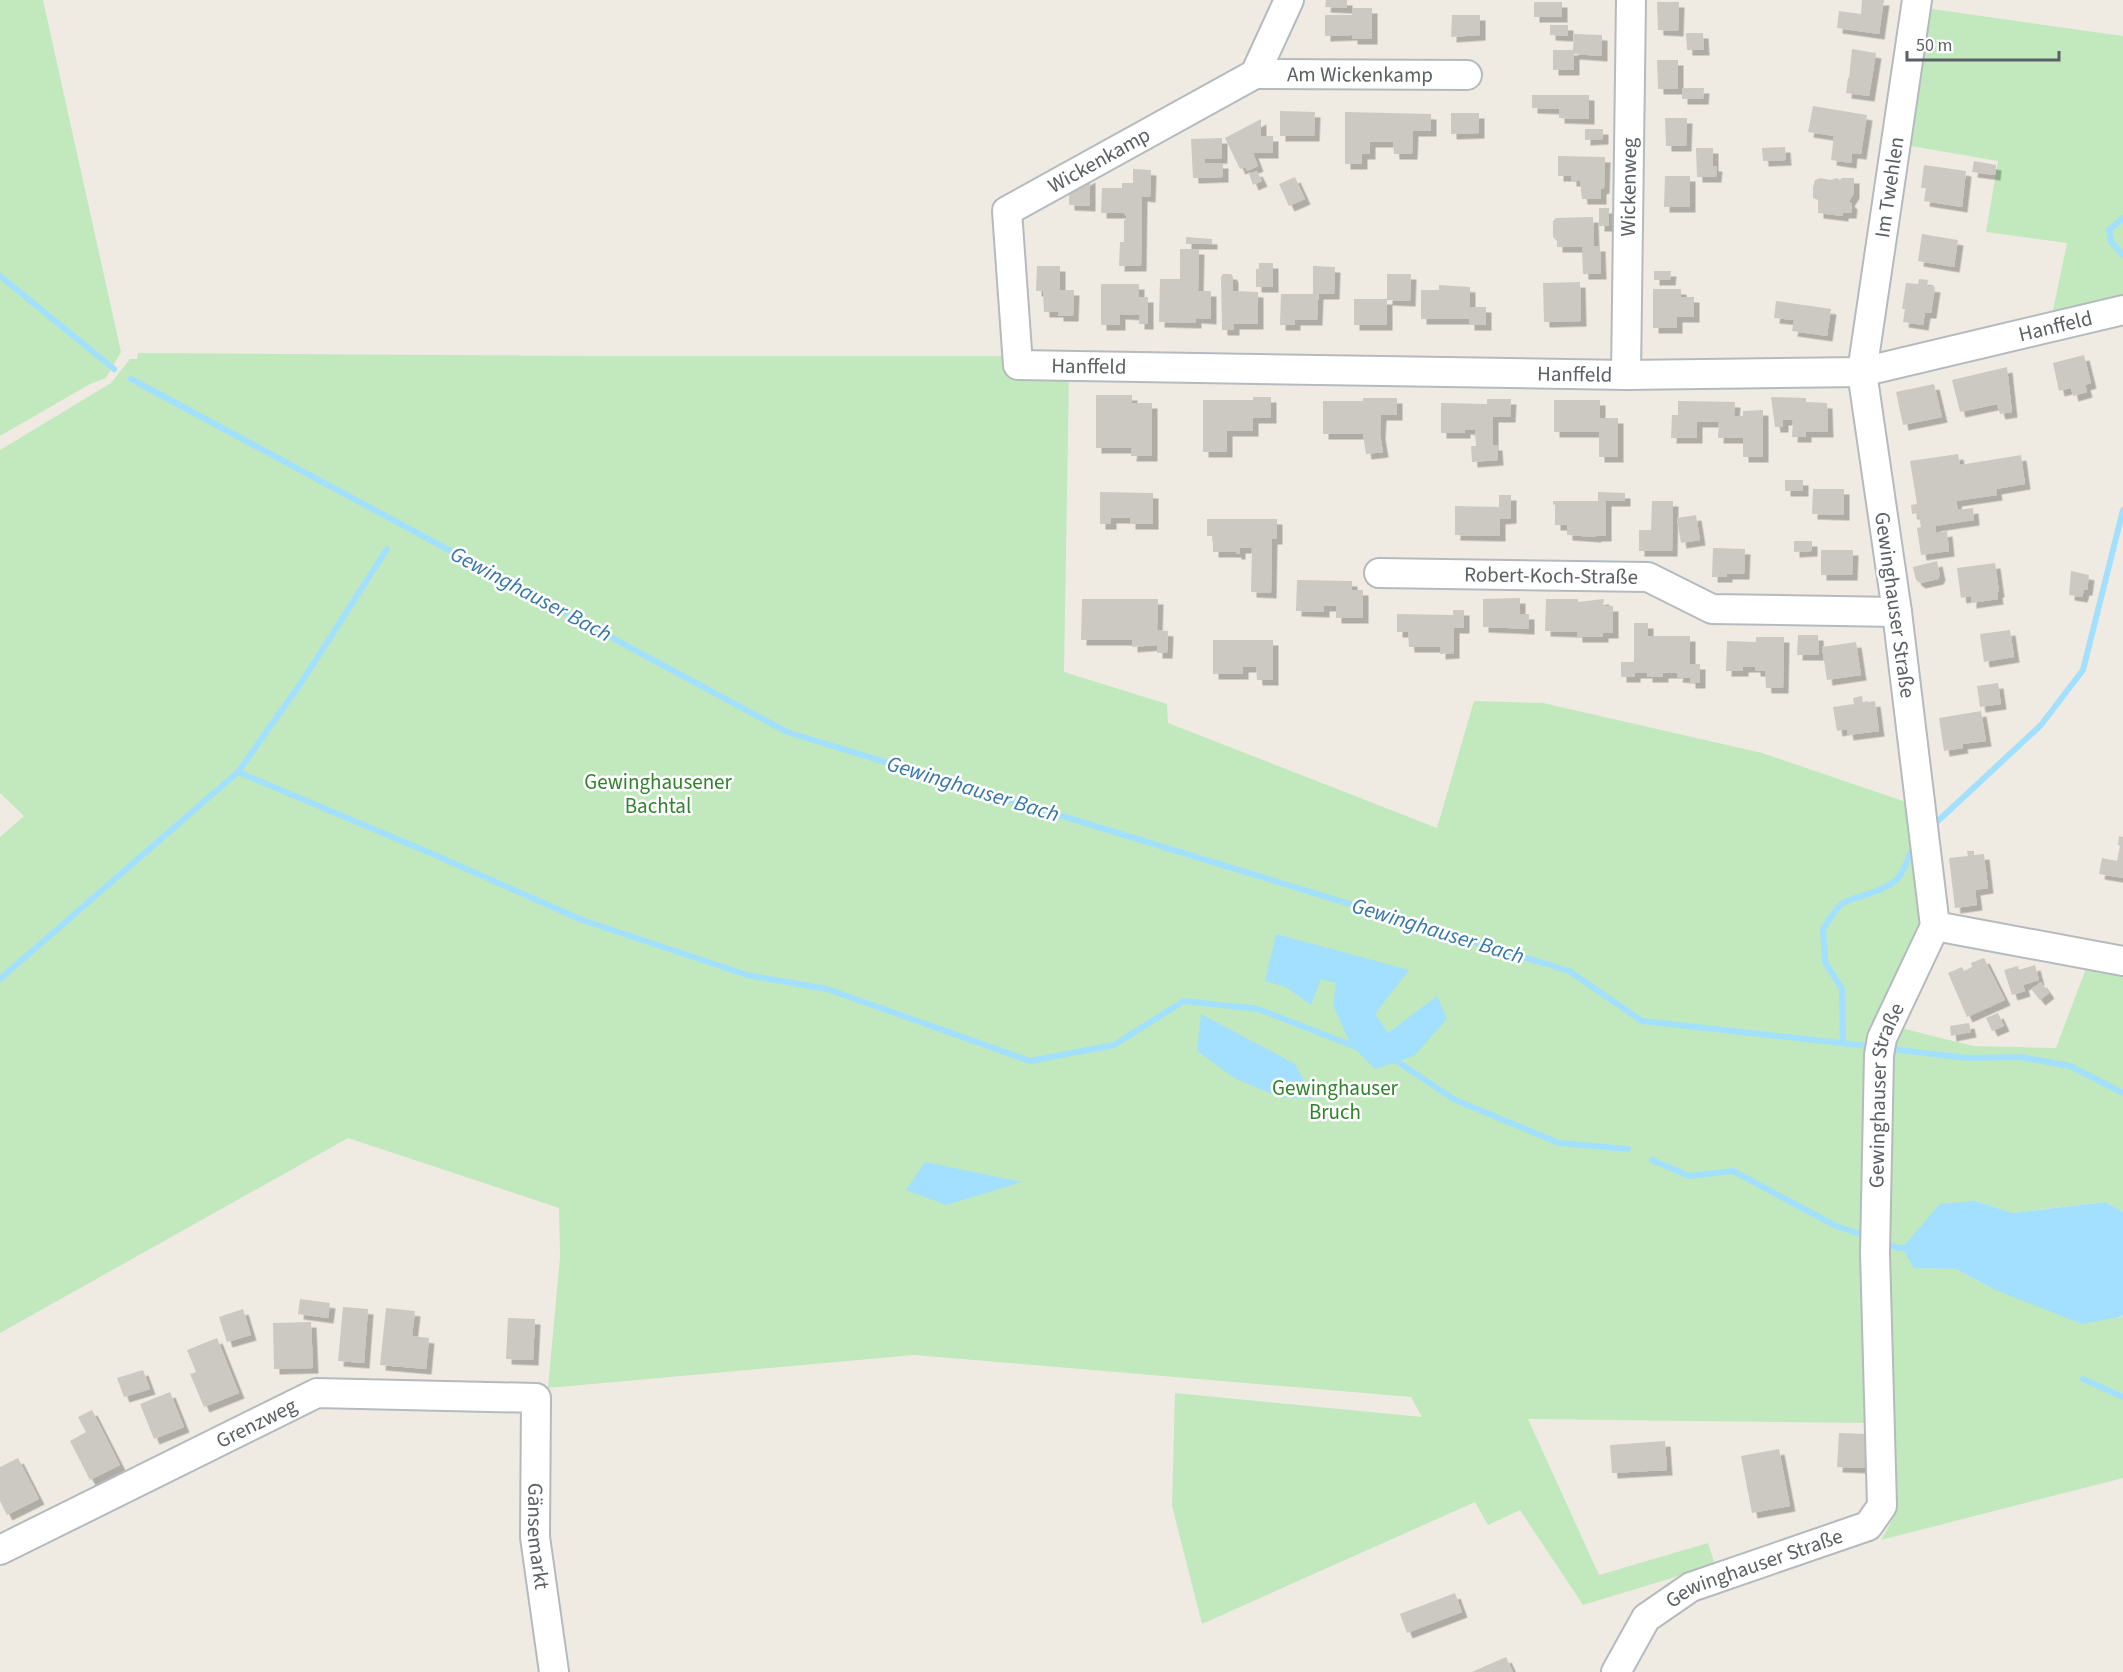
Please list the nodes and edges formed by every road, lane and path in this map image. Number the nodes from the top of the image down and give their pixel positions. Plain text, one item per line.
1 (1289, 0) edge
2 (1630, 0) edge
3 (1917, 0) edge
4 (1255, 74) junction
5 (1467, 75) dead end
6 (2123, 310) edge
7 (1018, 365) joint
8 (1862, 372) junction
9 (1626, 375) junction
10 (1379, 573) dead end
11 (1897, 612) junction
12 (1935, 926) junction
13 (2123, 961) edge
14 (536, 1398) joint
15 (0, 1550) edge
16 (554, 1672) edge
17 (1616, 1672) edge

1 - 4 street
2 - 9 street, Wickenweg
3 - 8 street, Im Twehlen
4 - 5 street, Am Wickenkamp
4 - 7 street, Wickenkamp
6 - 8 street, Hanffeld
7 - 9 street, Hanffeld
8 - 9 street, Hanffeld
8 - 11 street, Gewinghauser Straße
10 - 11 street, Robert-Koch-Straße
11 - 12 street, Gewinghauser Straße
12 - 13 street
12 - 17 street, Gewinghauser Straße
14 - 15 street, Grenzweg
14 - 16 street, Gänsemarkt

